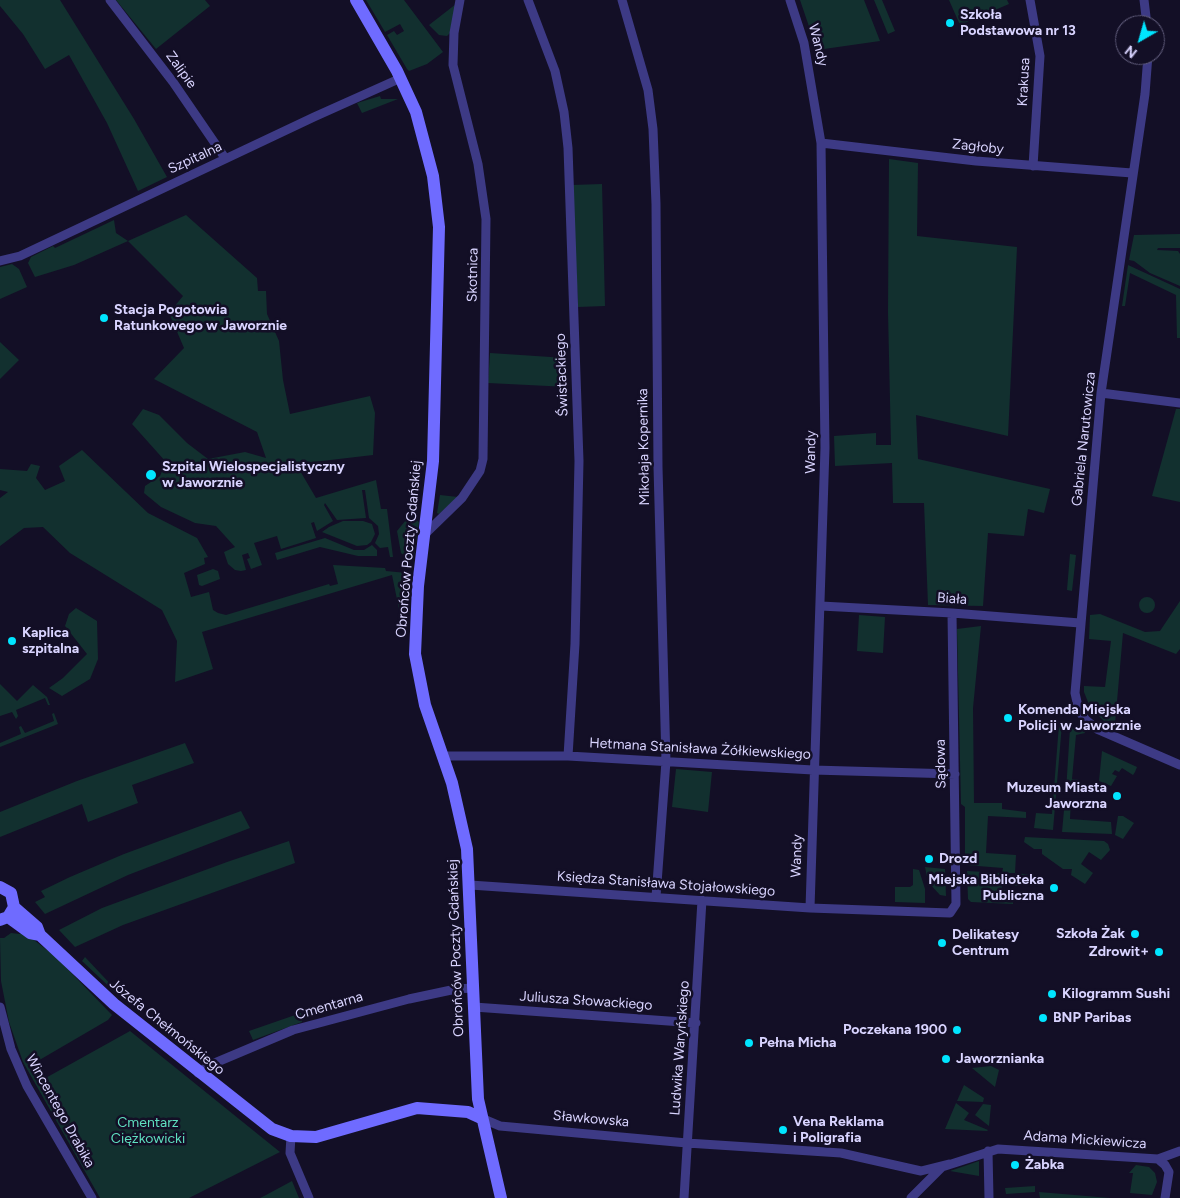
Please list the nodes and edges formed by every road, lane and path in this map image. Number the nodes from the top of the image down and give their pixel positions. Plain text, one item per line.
1 (110, 0) edge
2 (356, 0) edge
3 (460, 0) edge
4 (528, 0) edge
5 (622, 0) edge
6 (790, 0) edge
7 (1030, 0) edge
8 (1144, 0) edge
9 (1146, 15) edge
10 (1147, 65) edge
11 (401, 78) junction
12 (821, 143) junction
13 (225, 158) junction
14 (1033, 166) junction
15 (1132, 174) junction
16 (0, 261) edge
17 (1101, 393) junction
18 (1180, 403) edge
19 (425, 534) junction
20 (821, 606) junction
21 (952, 613) junction
22 (1080, 623) junction
23 (444, 756) junction
24 (568, 756) junction
25 (666, 761) junction
26 (1180, 765) edge
27 (813, 770) junction
28 (955, 774) junction
29 (470, 885) junction
30 (0, 887) edge
31 (656, 897) junction
32 (702, 900) junction
33 (810, 908) junction
34 (950, 914) joint
35 (5, 918) edge
36 (473, 988) junction
37 (0, 1007) edge
38 (474, 1007) junction
39 (696, 1024) junction
40 (198, 1072) junction
41 (482, 1118) junction
42 (286, 1135) junction
43 (687, 1143) junction
44 (988, 1151) junction
45 (1180, 1152) edge
46 (1158, 1159) junction
47 (949, 1164) junction
48 (92, 1198) edge
49 (309, 1198) edge
50 (501, 1198) edge
51 (684, 1198) edge
52 (911, 1198) edge
53 (989, 1198) edge
54 (1165, 1198) edge

1 - 13 street, Zalipie
2 - 11 street, Obrońców Poczty Gdańskiej
3 - 19 street, Skotnica
4 - 24 street, Świstackiego
5 - 25 street, Mikołaja Kopernika
6 - 12 street, Wandy
7 - 14 street, Krakusa
8 - 9 street
10 - 15 street, Gabriela Narutowicza
11 - 13 street, Szpitalna
11 - 19 street, Obrońców Poczty Gdańskiej
12 - 14 street, Zagłoby
12 - 20 street, Wandy
13 - 16 street, Szpitalna
14 - 15 street, Zagłoby
15 - 17 street, Gabriela Narutowicza
17 - 18 street
17 - 22 street, Gabriela Narutowicza
19 - 23 street, Obrońców Poczty Gdańskiej
20 - 21 street, Biała
20 - 27 street, Wandy
21 - 22 street, Biała
21 - 28 street, Sądowa
22 - 26 street, Gabriela Narutowicza
23 - 24 street, Hetmana Stanisława Żółkiewskiego
23 - 29 street, Obrońców Poczty Gdańskiej
24 - 25 street, Hetmana Stanisława Żółkiewskiego
25 - 27 street, Hetmana Stanisława Żółkiewskiego
25 - 31 street, Mikołaja Kopernika
27 - 28 street, Hetmana Stanisława Żółkiewskiego
27 - 33 street, Wandy
28 - 34 street, Sądowa
29 - 31 street, Księdza Stanisława Stojałowskiego
29 - 36 street, Obrońców Poczty Gdańskiej
30 - 35 street
31 - 32 street, Księdza Stanisława Stojałowskiego
32 - 33 street, Księdza Stanisława Stojałowskiego
32 - 39 street, Ludwika Waryńskiego
33 - 34 street, Księdza Stanisława Stojałowskiego
35 - 40 street, Józefa Chełmońskiego
36 - 38 street, Obrońców Poczty Gdańskiej
36 - 40 street, Cmentarna
37 - 48 street, Wincentego Drabika
38 - 39 street, Juliusza Słowackiego
38 - 41 street, Obrońców Poczty Gdańskiej
39 - 43 street, Ludwika Waryńskiego
40 - 42 street, Józefa Chełmońskiego
41 - 42 street, Sławkowska
41 - 43 street, Sławkowska
41 - 50 street, Obrońców Poczty Gdańskiej
42 - 49 street
43 - 47 street, Sławkowska
43 - 51 street, Ludwika Waryńskiego
44 - 46 street, Adama Mickiewicza
44 - 47 street, Adama Mickiewicza
44 - 53 street
45 - 46 street, Adama Mickiewicza
46 - 54 street
47 - 52 street

